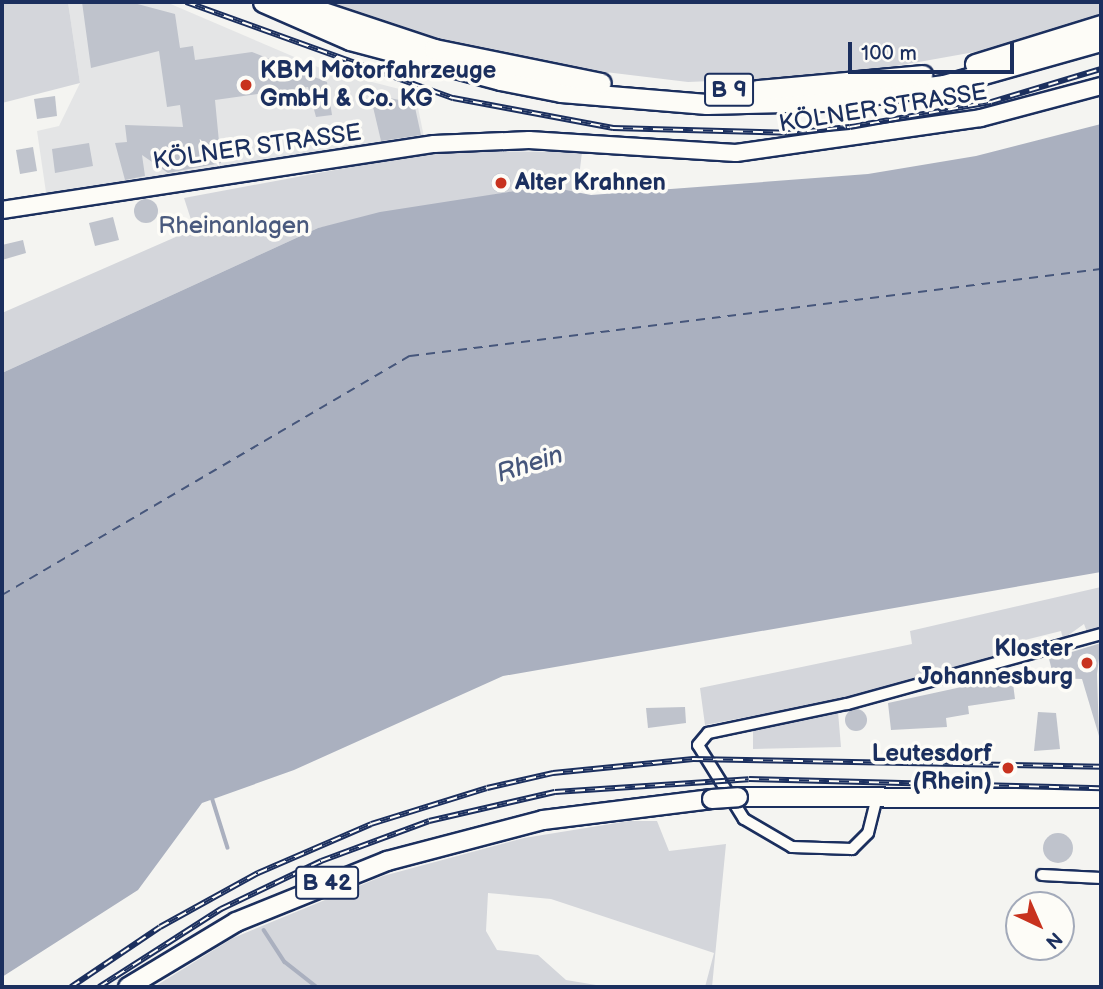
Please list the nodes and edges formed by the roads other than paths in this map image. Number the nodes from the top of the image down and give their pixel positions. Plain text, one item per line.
1 (263, 2) edge
2 (293, 2) edge
3 (1101, 25) edge
4 (1101, 41) edge
5 (1101, 86) edge
6 (2, 210) edge
7 (1101, 634) edge
8 (877, 797) junction
9 (1101, 798) edge
10 (1042, 875) dead end
11 (1101, 878) edge
12 (128, 987) edge

1 - 4 highway, B 9
2 - 3 highway, B 9
5 - 6 street, KÖLNER STRASSE
7 - 8 street
8 - 9 main road, B 42
8 - 12 main road, B 42, bridge
10 - 11 street

